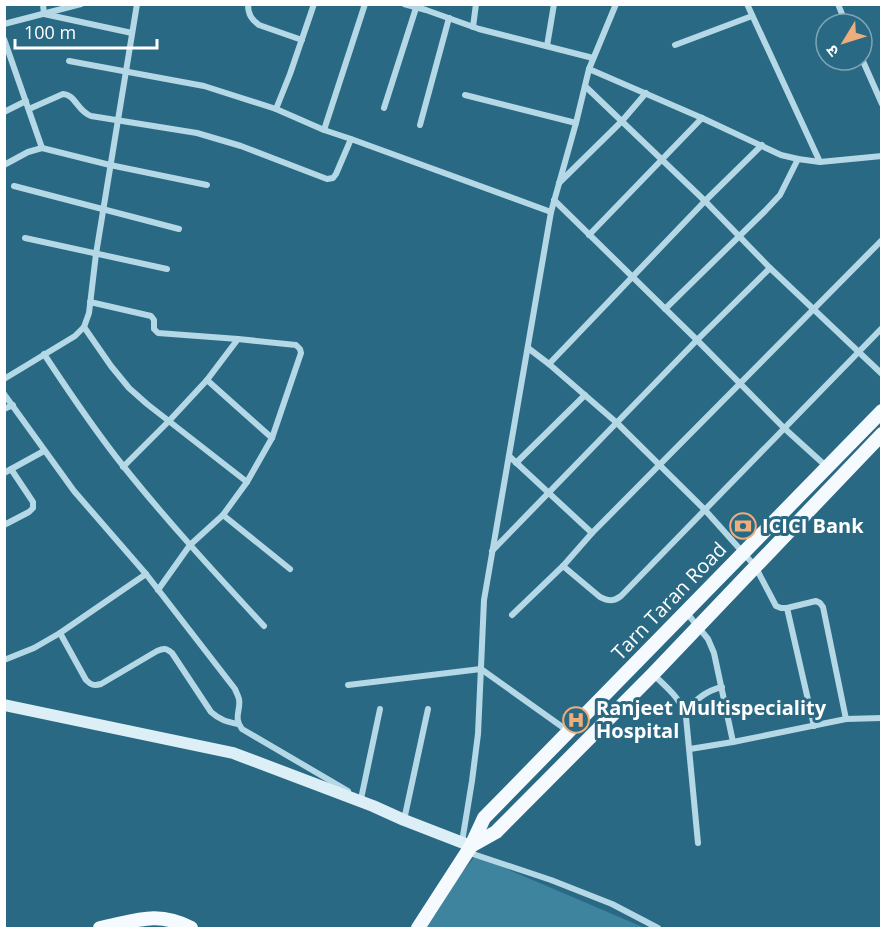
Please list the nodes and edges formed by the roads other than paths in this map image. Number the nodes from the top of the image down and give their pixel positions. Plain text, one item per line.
1 (43, 4) edge
2 (81, 4) edge
3 (137, 4) edge
4 (248, 4) edge
5 (314, 4) edge
6 (365, 4) edge
7 (404, 4) edge
8 (476, 4) edge
9 (555, 4) edge
10 (616, 4) edge
11 (747, 4) edge
12 (416, 8) junction
13 (44, 14) junction
14 (752, 16) junction
15 (449, 18) junction
16 (4, 24) edge
17 (473, 27) junction
18 (132, 33) junction
19 (4, 39) edge
20 (302, 40) junction
21 (675, 45) dead end
22 (547, 46) junction
23 (592, 58) junction
24 (69, 61) dead end
25 (589, 69) junction
26 (126, 72) junction
27 (867, 72) edge
28 (585, 86) junction
29 (646, 93) junction
30 (465, 95) dead end
31 (26, 100) junction
32 (882, 104) edge
33 (384, 108) dead end
34 (29, 109) junction
35 (276, 109) junction
36 (4, 112) edge
37 (702, 118) junction
38 (117, 121) junction
39 (622, 121) junction
40 (576, 123) junction
41 (420, 125) dead end
42 (324, 129) junction
43 (351, 139) junction
44 (762, 145) junction
45 (42, 148) junction
46 (882, 156) edge
47 (662, 159) junction
48 (798, 159) junction
49 (820, 162) junction
50 (4, 165) edge
51 (110, 165) junction
52 (558, 184) junction
53 (207, 185) dead end
54 (14, 186) dead end
55 (554, 200) junction
56 (705, 201) junction
57 (103, 208) junction
58 (551, 212) junction
59 (179, 229) dead end
60 (589, 235) junction
61 (740, 237) junction
62 (25, 238) dead end
63 (882, 240) edge
64 (96, 254) junction
65 (167, 268) dead end
66 (770, 268) junction
67 (632, 277) junction
68 (90, 302) junction
69 (666, 309) junction
70 (814, 310) junction
71 (84, 327) junction
72 (882, 328) edge
73 (238, 339) junction
74 (697, 340) junction
75 (528, 348) junction
76 (858, 352) junction
77 (44, 354) junction
78 (549, 364) junction
79 (882, 374) edge
80 (4, 379) edge
81 (207, 380) junction
82 (739, 383) junction
83 (4, 394) edge
84 (585, 395) junction
85 (13, 405) junction
86 (4, 409) edge
87 (882, 411) edge
88 (170, 421) junction
89 (617, 423) junction
90 (784, 428) junction
91 (882, 434) edge
92 (272, 438) junction
93 (44, 451) junction
94 (509, 456) junction
95 (516, 464) junction
96 (660, 465) junction
97 (123, 466) junction
98 (827, 467) junction
99 (8, 471) edge
100 (247, 482) junction
101 (548, 493) junction
102 (705, 510) junction
103 (223, 514) junction
104 (4, 525) edge
105 (592, 533) junction
106 (190, 545) junction
107 (491, 552) junction
108 (743, 553) junction
109 (562, 566) junction
110 (755, 566) junction
111 (290, 569) dead end
112 (146, 574) junction
113 (158, 590) junction
114 (787, 608) junction
115 (686, 612) junction
116 (512, 615) dead end
117 (264, 626) dead end
118 (699, 626) junction
119 (60, 633) junction
120 (4, 660) edge
121 (481, 669) junction
122 (653, 674) junction
123 (348, 685) dead end
124 (722, 687) junction
125 (4, 705) edge
126 (380, 709) dead end
127 (428, 709) dead end
128 (685, 712) junction
129 (882, 718) edge
130 (846, 719) junction
131 (238, 724) junction
132 (814, 726) junction
133 (569, 731) junction
134 (733, 742) junction
135 (690, 749) junction
136 (361, 799) junction
137 (374, 806) junction
138 (404, 820) junction
139 (698, 843) dead end
140 (467, 847) junction
141 (100, 928) edge
142 (191, 928) edge
143 (418, 928) edge
144 (658, 928) edge

1 - 13 street
2 - 13 street
3 - 18 street
4 - 20 street
5 - 20 street
6 - 42 street
7 - 12 street
8 - 17 street
9 - 22 street
10 - 23 street
11 - 14 street
12 - 15 street
12 - 33 street
13 - 16 street
13 - 18 street
14 - 21 street
14 - 49 street
15 - 17 street
15 - 41 street
17 - 22 street
18 - 26 street
19 - 31 street
20 - 35 street
22 - 23 street
23 - 25 street
24 - 26 street
25 - 28 street
25 - 29 street
26 - 35 street
26 - 38 street
27 - 32 street
28 - 39 street
28 - 40 street
29 - 37 street
29 - 39 street
30 - 40 street
31 - 34 street
31 - 36 street
34 - 38 street
34 - 45 street
35 - 42 street
37 - 44 street
37 - 47 street
38 - 43 street
38 - 51 street
39 - 47 street
39 - 52 street
40 - 52 street
42 - 43 street
43 - 58 street
44 - 48 street
44 - 56 street
45 - 50 street
45 - 51 street
46 - 49 street
47 - 56 street
47 - 60 street
48 - 49 street
48 - 61 street
51 - 53 street
51 - 57 street
52 - 55 street
54 - 57 street
55 - 58 street
55 - 60 street
56 - 61 street
56 - 67 street
57 - 59 street
57 - 64 street
58 - 75 street
60 - 67 street
61 - 66 street
61 - 69 street
62 - 64 street
63 - 70 street
64 - 65 street
64 - 68 street
66 - 70 street
66 - 74 street
67 - 69 street
67 - 78 street
68 - 71 street
68 - 73 street
69 - 74 street
70 - 76 street
70 - 82 street
71 - 77 street
71 - 88 street
72 - 76 street
73 - 81 street
73 - 92 street
74 - 82 street
74 - 89 street
75 - 78 street
75 - 94 street
76 - 79 street
76 - 90 street
77 - 80 street
77 - 97 street
78 - 84 street
81 - 88 street
81 - 92 street
82 - 90 street
82 - 96 street
83 - 85 street
84 - 89 street
84 - 95 street
85 - 86 street
85 - 93 street
87 - 98 main road, Tarn Taran Road
88 - 97 street
88 - 100 street
89 - 96 street
89 - 101 street
90 - 98 street
90 - 102 street
91 - 110 main road, Tarn Taran Road
92 - 100 street
93 - 99 street
93 - 112 street
94 - 95 street
94 - 107 street
95 - 101 street
96 - 102 street
96 - 105 street
97 - 106 street
98 - 108 main road, Tarn Taran Road
99 - 104 street
100 - 103 street
101 - 105 street
101 - 107 street
102 - 108 street
102 - 109 street
103 - 106 street
103 - 111 street
105 - 109 street
106 - 113 street
106 - 117 street
107 - 121 street
108 - 110 street
108 - 115 main road, Tarn Taran Road
109 - 116 street
110 - 114 street
110 - 118 main road, Tarn Taran Road
112 - 113 street
112 - 119 street
113 - 131 street
114 - 130 street
114 - 132 street
115 - 118 street
115 - 133 main road, Tarn Taran Road
118 - 122 main road, Tarn Taran Road
118 - 124 street
119 - 120 street
119 - 131 street
121 - 123 street
121 - 133 street
121 - 140 street
122 - 128 street
122 - 140 main road, Tarn Taran Road
124 - 128 street
124 - 134 street
125 - 137 main road
126 - 136 street
127 - 138 street
128 - 135 street
129 - 130 street
130 - 132 street
131 - 136 street
132 - 134 street
133 - 140 main road, Tarn Taran Road
134 - 135 street
135 - 139 street
136 - 137 street
137 - 138 main road
138 - 140 main road
140 - 143 main road, Tarn Taran Road
140 - 144 street
141 - 142 main road

